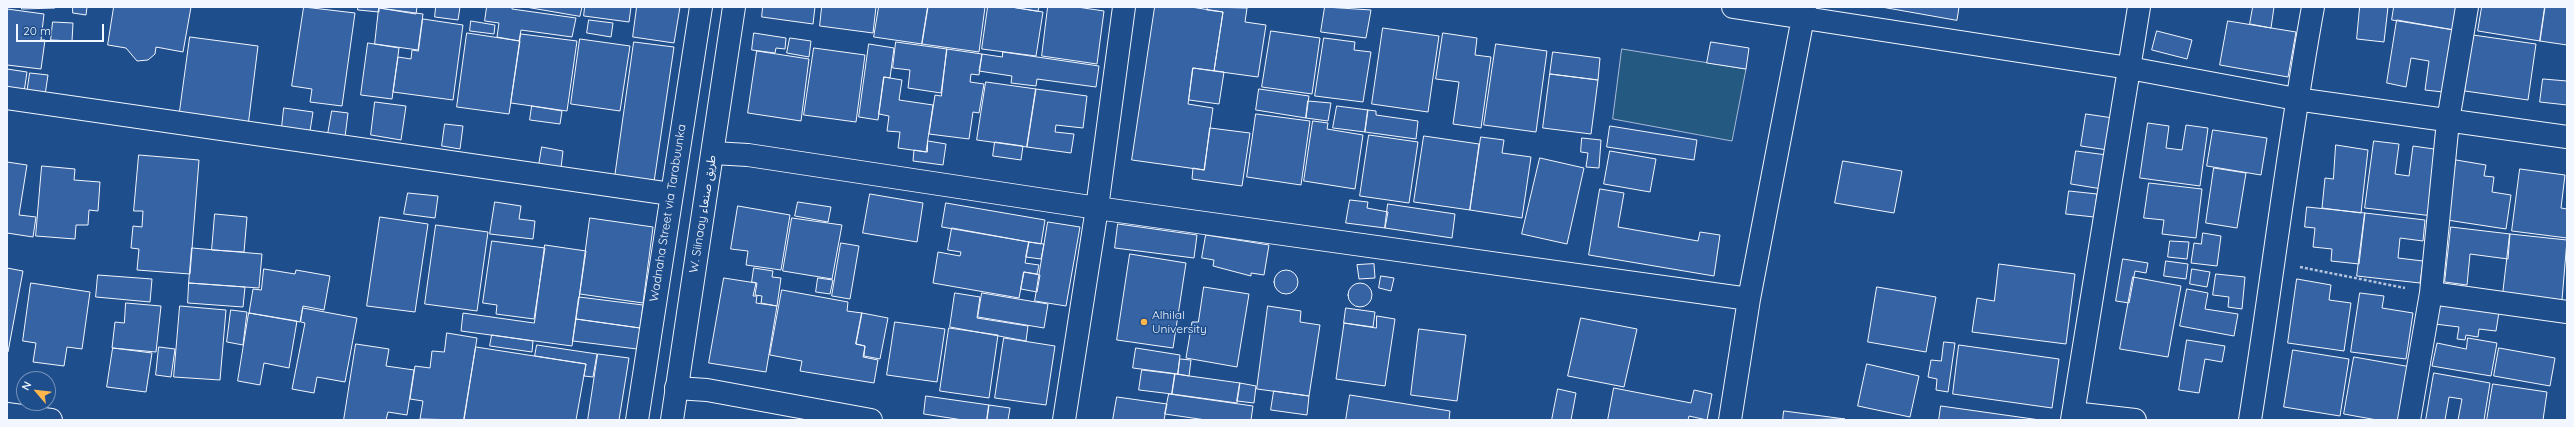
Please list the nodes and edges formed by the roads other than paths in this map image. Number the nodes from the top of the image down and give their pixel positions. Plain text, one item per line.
1 (701, 7) edge
2 (734, 7) edge
3 (1124, 7) edge
4 (1733, 7) edge
5 (2139, 7) edge
6 (2313, 7) edge
7 (2468, 7) edge
8 (1804, 12) edge
9 (2129, 68) junction
10 (7, 98) edge
11 (2296, 99) junction
12 (2448, 122) junction
13 (2567, 137) edge
14 (713, 153) junction
15 (671, 194) junction
16 (1097, 208) junction
17 (2431, 293) junction
18 (1750, 299) junction
19 (2567, 312) edge
20 (676, 388) junction
21 (7, 414) edge
22 (2072, 416) edge
23 (51, 420) edge
24 (637, 420) edge
25 (672, 420) edge
26 (871, 420) edge
27 (1064, 420) edge
28 (1730, 420) edge
29 (2135, 420) edge
30 (2250, 420) edge
31 (2409, 420) edge

1 - 15 street, Wadnaha Street via Tarabuunka
2 - 14 street, W. Siinaay طريق صنعاء
3 - 16 street
4 - 8 street
5 - 9 street
6 - 11 street
7 - 12 street
8 - 9 street
8 - 18 street
9 - 11 street
9 - 22 street
10 - 15 street
11 - 12 street
11 - 30 street
12 - 13 street
12 - 17 street
14 - 16 street
14 - 20 street, W. Siinaay طريق صنعاء
15 - 24 street, Wadnaha Street via Tarabuunka
16 - 18 street
16 - 27 street
17 - 19 street
17 - 31 street
18 - 28 street
20 - 25 street, W. Siinaay طريق صنعاء
20 - 26 street
21 - 23 street
22 - 29 street

